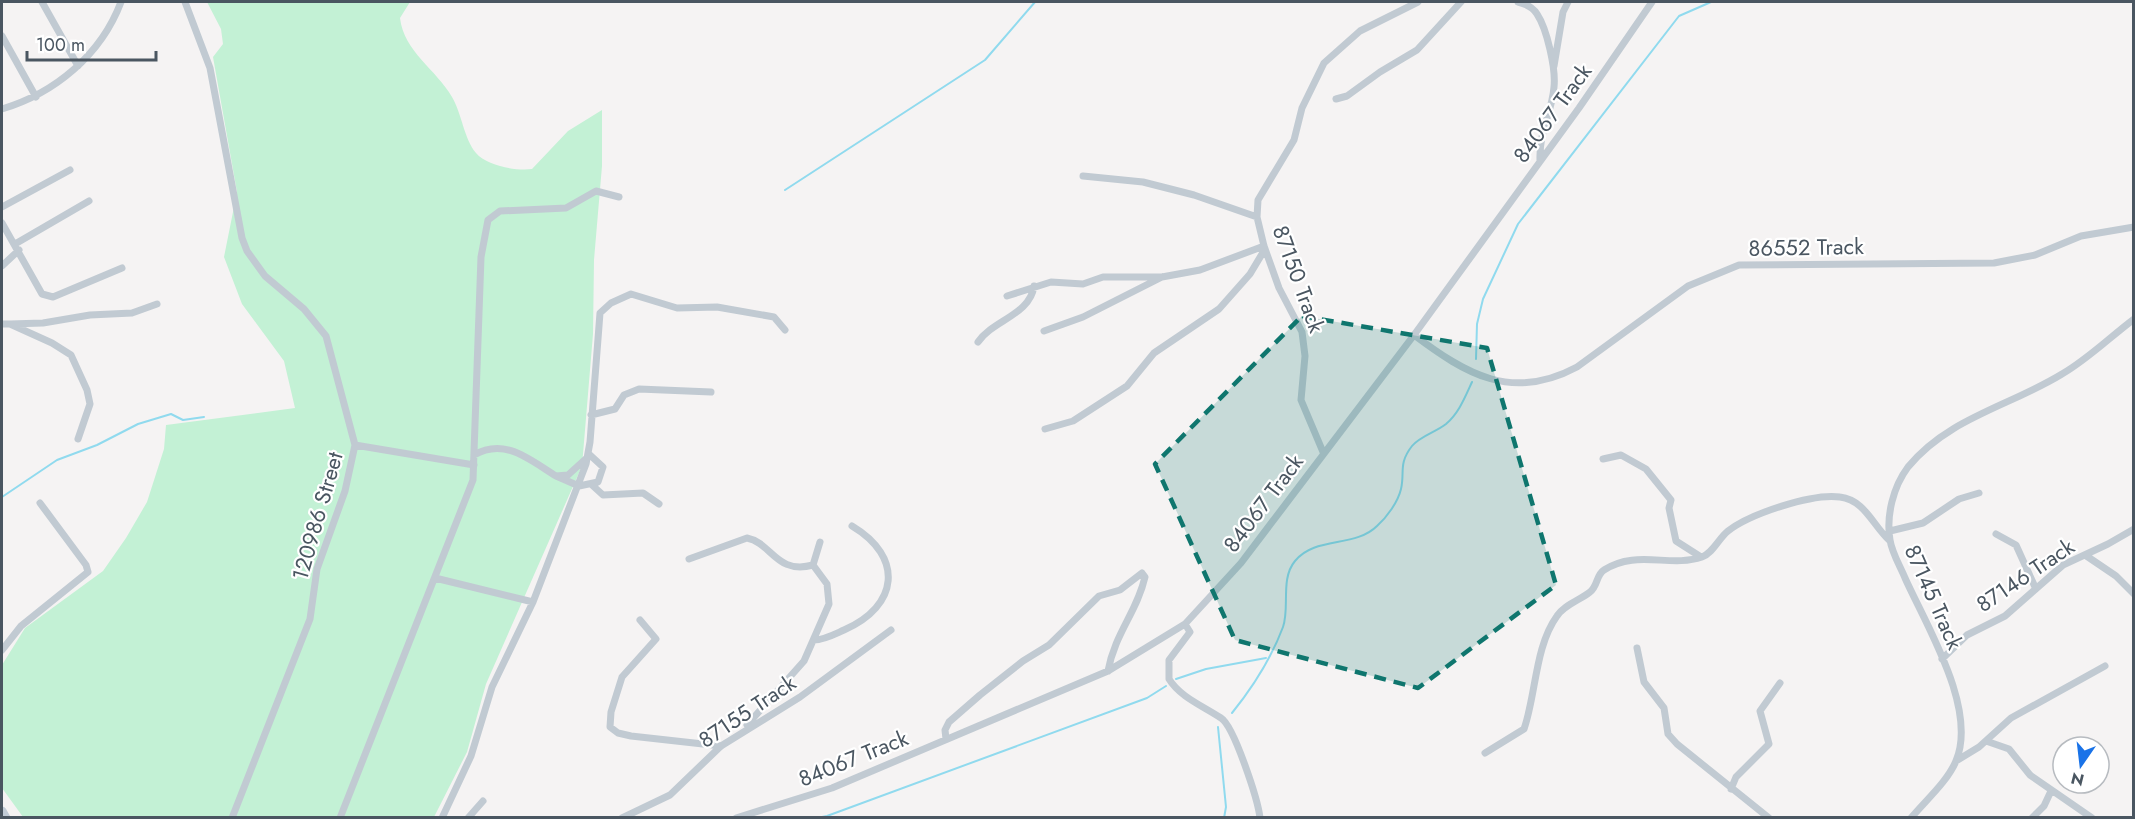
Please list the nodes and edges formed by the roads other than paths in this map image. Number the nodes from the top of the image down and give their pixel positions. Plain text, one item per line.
1 (42, 2) edge
2 (185, 2) edge
3 (1418, 2) edge
4 (1461, 2) edge
5 (1518, 2) edge
6 (1568, 2) edge
7 (1652, 2) edge
8 (118, 3) edge
9 (2, 36) edge
10 (78, 66) junction
11 (1554, 69) junction
12 (36, 97) junction
13 (1336, 99) dead end
14 (2, 109) edge
15 (1540, 160) junction
16 (69, 170) dead end
17 (1083, 176) dead end
18 (619, 197) dead end
19 (89, 201) dead end
20 (2, 207) edge
21 (1257, 217) junction
22 (2, 223) edge
23 (2133, 227) edge
24 (17, 247) junction
25 (1264, 248) junction
26 (2, 266) edge
27 (122, 268) dead end
28 (1162, 277) junction
29 (1034, 286) junction
30 (1006, 296) dead end
31 (158, 304) dead end
32 (2133, 319) edge
33 (2, 324) edge
34 (10, 324) junction
35 (784, 330) dead end
36 (1044, 331) dead end
37 (1414, 335) junction
38 (978, 342) dead end
39 (711, 392) dead end
40 (591, 415) junction
41 (1045, 429) dead end
42 (78, 439) dead end
43 (355, 445) junction
44 (1323, 452) junction
45 (474, 455) junction
46 (588, 456) junction
47 (1603, 459) dead end
48 (474, 465) junction
49 (556, 476) junction
50 (592, 485) junction
51 (579, 486) junction
52 (1978, 493) dead end
53 (40, 503) dead end
54 (659, 504) dead end
55 (852, 526) dead end
56 (2133, 529) edge
57 (1890, 531) junction
58 (1996, 534) dead end
59 (1890, 541) junction
60 (820, 542) dead end
61 (2085, 555) junction
62 (1701, 557) junction
63 (689, 559) dead end
64 (813, 565) junction
65 (435, 578) junction
66 (2036, 587) junction
67 (2133, 594) edge
68 (533, 602) junction
69 (640, 620) dead end
70 (1185, 624) junction
71 (891, 630) dead end
72 (814, 640) junction
73 (1637, 648) dead end
74 (2, 650) edge
75 (1942, 659) junction
76 (2105, 666) dead end
77 (1108, 671) junction
78 (1779, 683) dead end
79 (739, 733) junction
80 (946, 739) junction
81 (1986, 741) junction
82 (721, 746) junction
83 (1485, 753) dead end
84 (1956, 761) junction
85 (1731, 789) junction
86 (2051, 791) joint
87 (2057, 795) edge
88 (483, 801) dead end
89 (2, 811) edge
90 (745, 816) edge
91 (6, 818) edge
92 (232, 818) edge
93 (340, 818) edge
94 (442, 818) edge
95 (468, 818) edge
96 (622, 818) edge
97 (736, 818) edge
98 (1260, 818) edge
99 (1769, 818) edge
100 (1911, 818) edge
101 (2032, 818) edge
102 (2092, 818) edge

1 - 10 street
2 - 43 street, 120986 Street
3 - 21 street, 87150 Track
4 - 13 street
5 - 11 street
6 - 11 street
7 - 15 street, 84067 Track
8 - 10 street
9 - 12 street
10 - 12 street
11 - 15 street
12 - 14 street
15 - 37 street, 84067 Track
16 - 20 street
17 - 21 street
18 - 45 street
19 - 24 street
21 - 25 street, 87150 Track
22 - 24 street
23 - 37 street, 86552 Track
24 - 26 street
24 - 27 street
25 - 28 street
25 - 41 street
25 - 44 street, 87150 Track
28 - 29 street
28 - 36 street
29 - 30 street
29 - 38 street
31 - 34 street
32 - 57 street, 87145 Track
33 - 34 street
34 - 42 street
35 - 40 street
37 - 44 street, 84067 Track
39 - 40 street
40 - 46 street
43 - 48 street
43 - 92 street, 120986 Street
44 - 70 street, 84067 Track
45 - 48 street
45 - 49 street
46 - 49 street
46 - 50 street
46 - 51 street
47 - 62 street
48 - 65 street
49 - 51 street
50 - 51 street
50 - 54 street
51 - 68 street
52 - 57 street
53 - 74 street
55 - 72 street
56 - 61 street, 87146 Track
57 - 59 street, 87145 Track
58 - 66 street
59 - 62 street
59 - 75 street, 87145 Track
60 - 64 street
61 - 66 street, 87146 Track
61 - 67 street
62 - 83 street
63 - 64 street
64 - 72 street
65 - 68 street
65 - 93 street
66 - 75 street, 87146 Track
68 - 94 street
69 - 82 street
70 - 77 street, 84067 Track
70 - 98 street
71 - 79 street, 87155 Track
72 - 79 street
73 - 85 street
75 - 84 street, 87145 Track
76 - 81 street
77 - 80 street, 84067 Track
77 - 80 street
78 - 85 street
79 - 82 street, 87155 Track
80 - 90 street, 84067 Track
81 - 84 street
81 - 86 street
82 - 96 street, 87155 Track
84 - 100 street, 87145 Track
85 - 99 street
86 - 101 street
87 - 102 street
88 - 95 street
89 - 91 main road
90 - 97 street, 84067 Track

